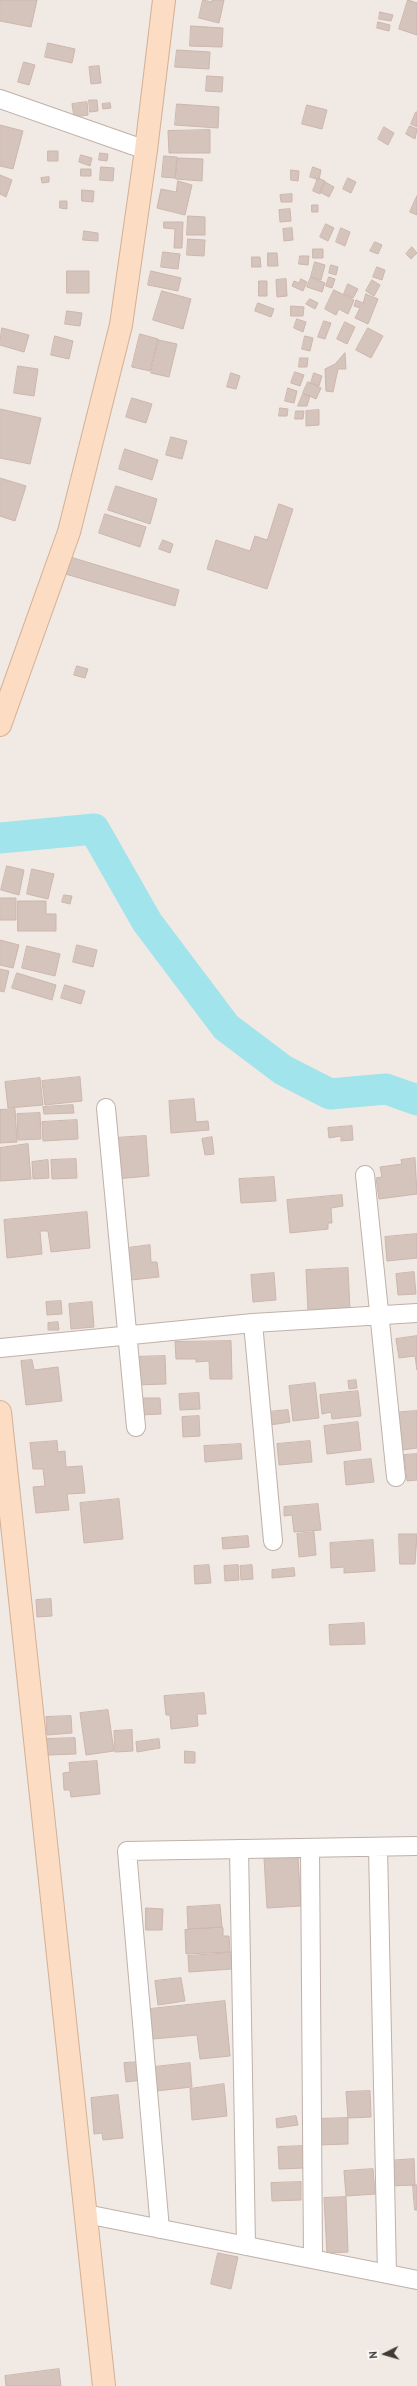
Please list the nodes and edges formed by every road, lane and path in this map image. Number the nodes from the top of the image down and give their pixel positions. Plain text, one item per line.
1 (164, 0) edge
2 (0, 100) edge
3 (146, 150) junction
4 (0, 725) edge
5 (106, 1108) dead end
6 (365, 1175) dead end
7 (417, 1313) edge
8 (378, 1314) junction
9 (253, 1323) junction
10 (128, 1336) junction
11 (0, 1348) edge
12 (0, 1412) edge
13 (136, 1427) dead end
14 (396, 1477) dead end
15 (273, 1541) dead end
16 (417, 1846) edge
17 (378, 1847) junction
18 (310, 1848) junction
19 (239, 1849) junction
20 (86, 2214) junction
21 (160, 2229) junction
22 (246, 2246) junction
23 (313, 2259) junction
24 (387, 2274) junction
25 (417, 2280) edge
26 (104, 2386) edge

1 - 3 main road
2 - 3 street
3 - 4 main road
5 - 10 street
6 - 8 street
7 - 8 street
8 - 9 street
8 - 14 street
9 - 10 street
9 - 15 street
10 - 11 street
10 - 13 street
12 - 20 main road
16 - 17 street
17 - 18 street
17 - 24 street
18 - 19 street
18 - 23 street
19 - 21 street
19 - 22 street
20 - 21 street
20 - 26 main road
21 - 22 street
22 - 23 street
23 - 24 street
24 - 25 street

